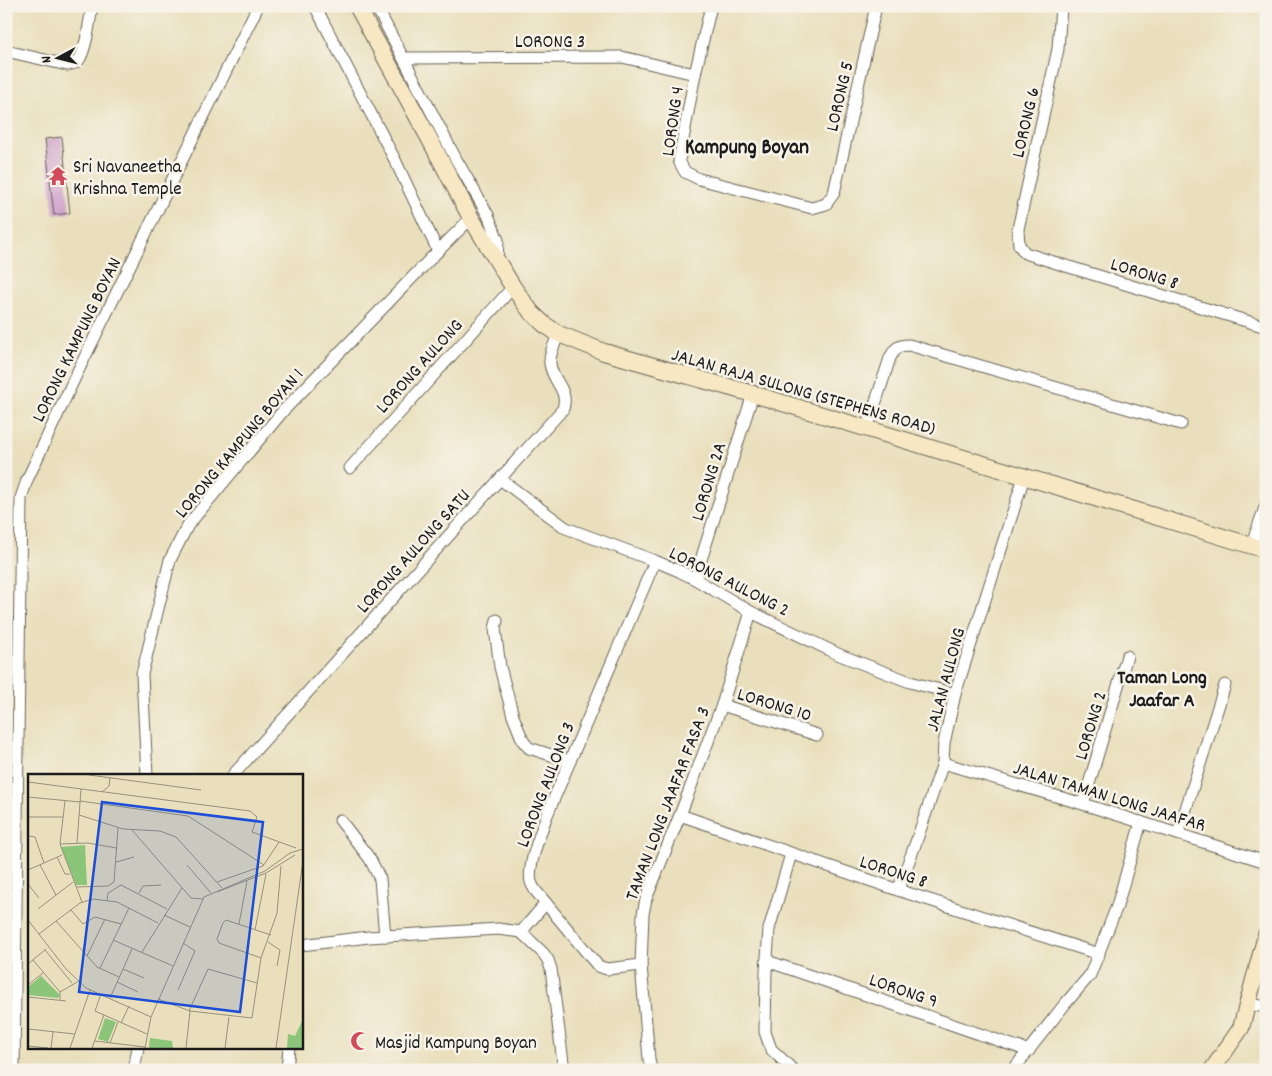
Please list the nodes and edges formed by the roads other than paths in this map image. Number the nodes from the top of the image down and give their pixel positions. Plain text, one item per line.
1 (92, 6) edge
2 (258, 6) edge
3 (315, 6) edge
4 (357, 6) edge
5 (376, 6) edge
6 (711, 6) edge
7 (876, 6) edge
8 (1061, 6) edge
9 (6, 50) edge
10 (404, 58) junction
11 (695, 74) junction
12 (834, 193) joint
13 (471, 218) junction
14 (1018, 245) joint
15 (438, 251) junction
16 (497, 260) junction
17 (513, 287) junction
18 (1266, 327) edge
19 (559, 334) junction
20 (753, 394) junction
21 (1180, 424) dead end
22 (867, 429) junction
23 (350, 468) dead end
24 (1024, 477) junction
25 (500, 479) junction
26 (1266, 505) edge
27 (1258, 548) edge
28 (655, 560) junction
29 (695, 579) junction
30 (751, 612) junction
31 (497, 620) dead end
32 (1127, 656) dead end
33 (1225, 685) dead end
34 (955, 694) junction
35 (722, 705) junction
36 (817, 735) dead end
37 (570, 761) junction
38 (943, 763) junction
39 (147, 774) edge
40 (234, 774) edge
41 (1084, 804) junction
42 (680, 815) junction
43 (340, 820) dead end
44 (1141, 822) junction
45 (1178, 834) junction
46 (790, 854) junction
47 (1266, 862) edge
48 (898, 890) junction
49 (546, 903) junction
50 (521, 932) junction
51 (1266, 935) edge
52 (385, 936) junction
53 (302, 945) edge
54 (1099, 954) junction
55 (767, 961) junction
56 (641, 965) junction
57 (1248, 1004) junction
58 (1266, 1008) edge
59 (138, 1048) edge
60 (289, 1048) edge
61 (1029, 1051) junction
62 (14, 1070) edge
63 (134, 1070) edge
64 (287, 1070) edge
65 (564, 1070) edge
66 (651, 1070) edge
67 (793, 1070) edge
68 (1013, 1070) edge
69 (1212, 1070) edge

1 - 9 street
2 - 62 street, LORONG KAMPUNG BOYAN
3 - 15 street
4 - 13 street, JALAN RAJA SULONG (STEPHENS ROAD)
5 - 10 street
6 - 11 street, LORONG 4
7 - 12 street, LORONG 5
8 - 14 street, LORONG 6
10 - 11 street, LORONG 3
10 - 16 street
11 - 12 street, LORONG 4
13 - 15 street, LORONG KAMPUNG BOYAN 1
13 - 16 street, JALAN RAJA SULONG (STEPHENS ROAD)
14 - 18 street, LORONG 8
15 - 39 street, LORONG KAMPUNG BOYAN 1
16 - 17 street, JALAN RAJA SULONG (STEPHENS ROAD)
17 - 19 street, JALAN RAJA SULONG (STEPHENS ROAD)
17 - 23 street, LORONG AULONG
19 - 20 street, JALAN RAJA SULONG (STEPHENS ROAD)
19 - 25 street, LORONG AULONG SATU
20 - 22 street, JALAN RAJA SULONG (STEPHENS ROAD)
20 - 29 street, LORONG 2A
21 - 22 street
22 - 24 street, JALAN RAJA SULONG (STEPHENS ROAD)
24 - 27 street, JALAN RAJA SULONG (STEPHENS ROAD)
24 - 34 street, JALAN AULONG
25 - 28 street, LORONG AULONG 2
25 - 40 street, LORONG AULONG SATU
26 - 27 street
28 - 29 street, LORONG AULONG 2
28 - 37 street, LORONG AULONG 3
29 - 30 street, LORONG AULONG 2
30 - 34 street, LORONG AULONG 2
30 - 35 street, TAMAN LONG JAAFAR FASA 3
31 - 37 street
32 - 41 street, LORONG 2
33 - 45 street
34 - 38 street, JALAN AULONG
35 - 36 street, LORONG 10
35 - 42 street, TAMAN LONG JAAFAR FASA 3
37 - 49 street, LORONG AULONG 3
38 - 41 street, JALAN TAMAN LONG JAAFAR
38 - 48 street, JALAN AULONG
41 - 44 street, JALAN TAMAN LONG JAAFAR
42 - 46 street, LORONG 8
42 - 56 street, TAMAN LONG JAAFAR FASA 3
43 - 52 street
44 - 45 street, JALAN TAMAN LONG JAAFAR
44 - 54 street
45 - 47 street, JALAN TAMAN LONG JAAFAR
46 - 48 street, LORONG 8
46 - 55 street
48 - 54 street, LORONG 8
49 - 50 street
49 - 56 street, LORONG AULONG 3
50 - 52 street
50 - 65 street
51 - 57 street
52 - 53 street
54 - 61 street
55 - 61 street, LORONG 9
55 - 67 street
56 - 66 street, TAMAN LONG JAAFAR FASA 3
57 - 58 street
57 - 69 street
59 - 63 street
60 - 64 street
61 - 68 street

